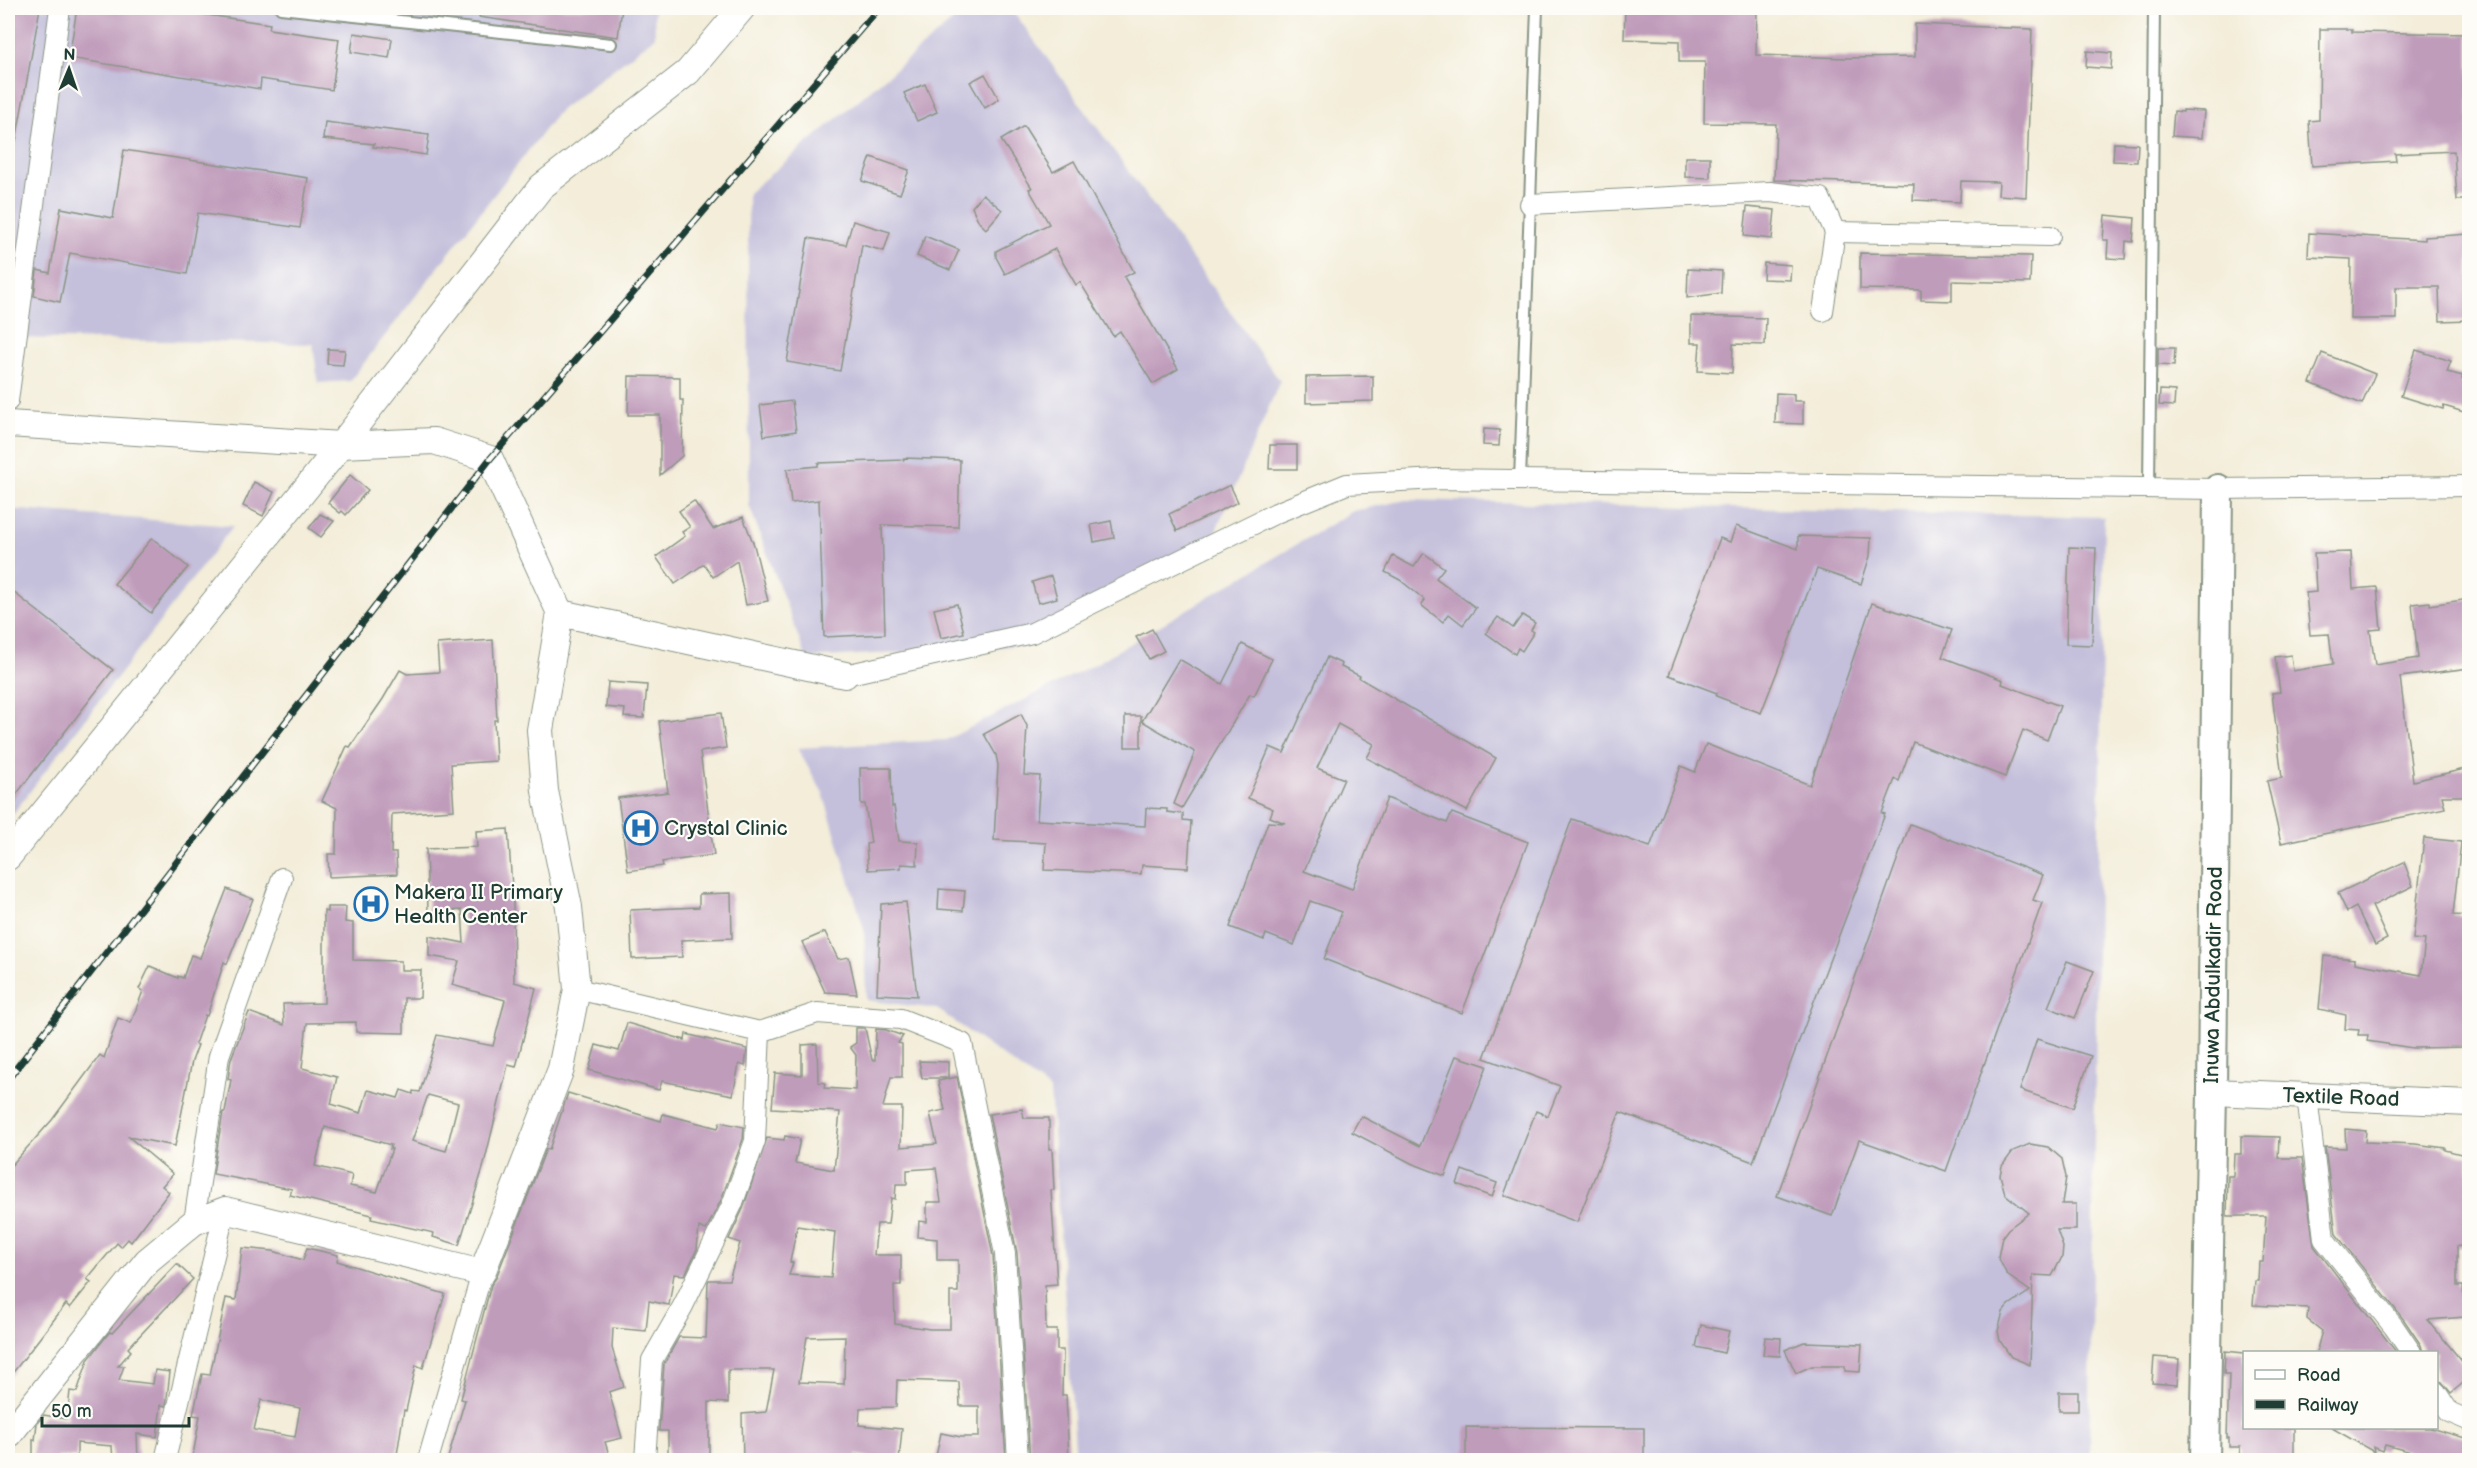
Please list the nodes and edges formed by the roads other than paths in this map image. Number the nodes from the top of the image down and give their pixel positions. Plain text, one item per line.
1 (60, 8) edge
2 (281, 8) edge
3 (742, 8) edge
4 (1537, 8) edge
5 (2154, 8) edge
6 (315, 10) edge
7 (611, 44) dead end
8 (1530, 204) junction
9 (1835, 232) junction
10 (2050, 236) dead end
11 (1823, 311) dead end
12 (8, 401) edge
13 (8, 424) edge
14 (341, 445) junction
15 (1520, 480) junction
16 (2469, 486) edge
17 (2149, 488) junction
18 (2217, 489) junction
19 (560, 613) junction
20 (845, 675) joint
21 (8, 857) edge
22 (282, 878) dead end
23 (577, 988) junction
24 (760, 1032) junction
25 (2212, 1092) junction
26 (2307, 1096) junction
27 (2469, 1102) edge
28 (225, 1210) junction
29 (194, 1222) junction
30 (482, 1273) junction
31 (2409, 1351) edge
32 (2438, 1395) edge
33 (2469, 1421) edge
34 (8, 1436) edge
35 (165, 1461) edge
36 (428, 1461) edge
37 (645, 1461) edge
38 (1018, 1461) edge
39 (2205, 1461) edge

1 - 12 street
2 - 6 lane
3 - 14 street
4 - 8 lane
5 - 17 lane
6 - 7 lane
8 - 9 street
8 - 15 lane
9 - 10 street
9 - 11 street
13 - 14 street
14 - 19 street
14 - 21 street
15 - 17 street
15 - 20 street
16 - 18 street
17 - 18 street
18 - 25 main road, Inuwa Abdulkadir Road
19 - 20 street
19 - 23 street
22 - 29 street
23 - 24 street
23 - 30 street
24 - 37 street
24 - 38 street
25 - 26 street, Textile Road
25 - 39 main road, Inuwa Abdulkadir Road
26 - 27 street, Textile Road
26 - 31 street
28 - 29 street
28 - 30 street
28 - 35 street
29 - 34 street
30 - 36 street
32 - 33 street

